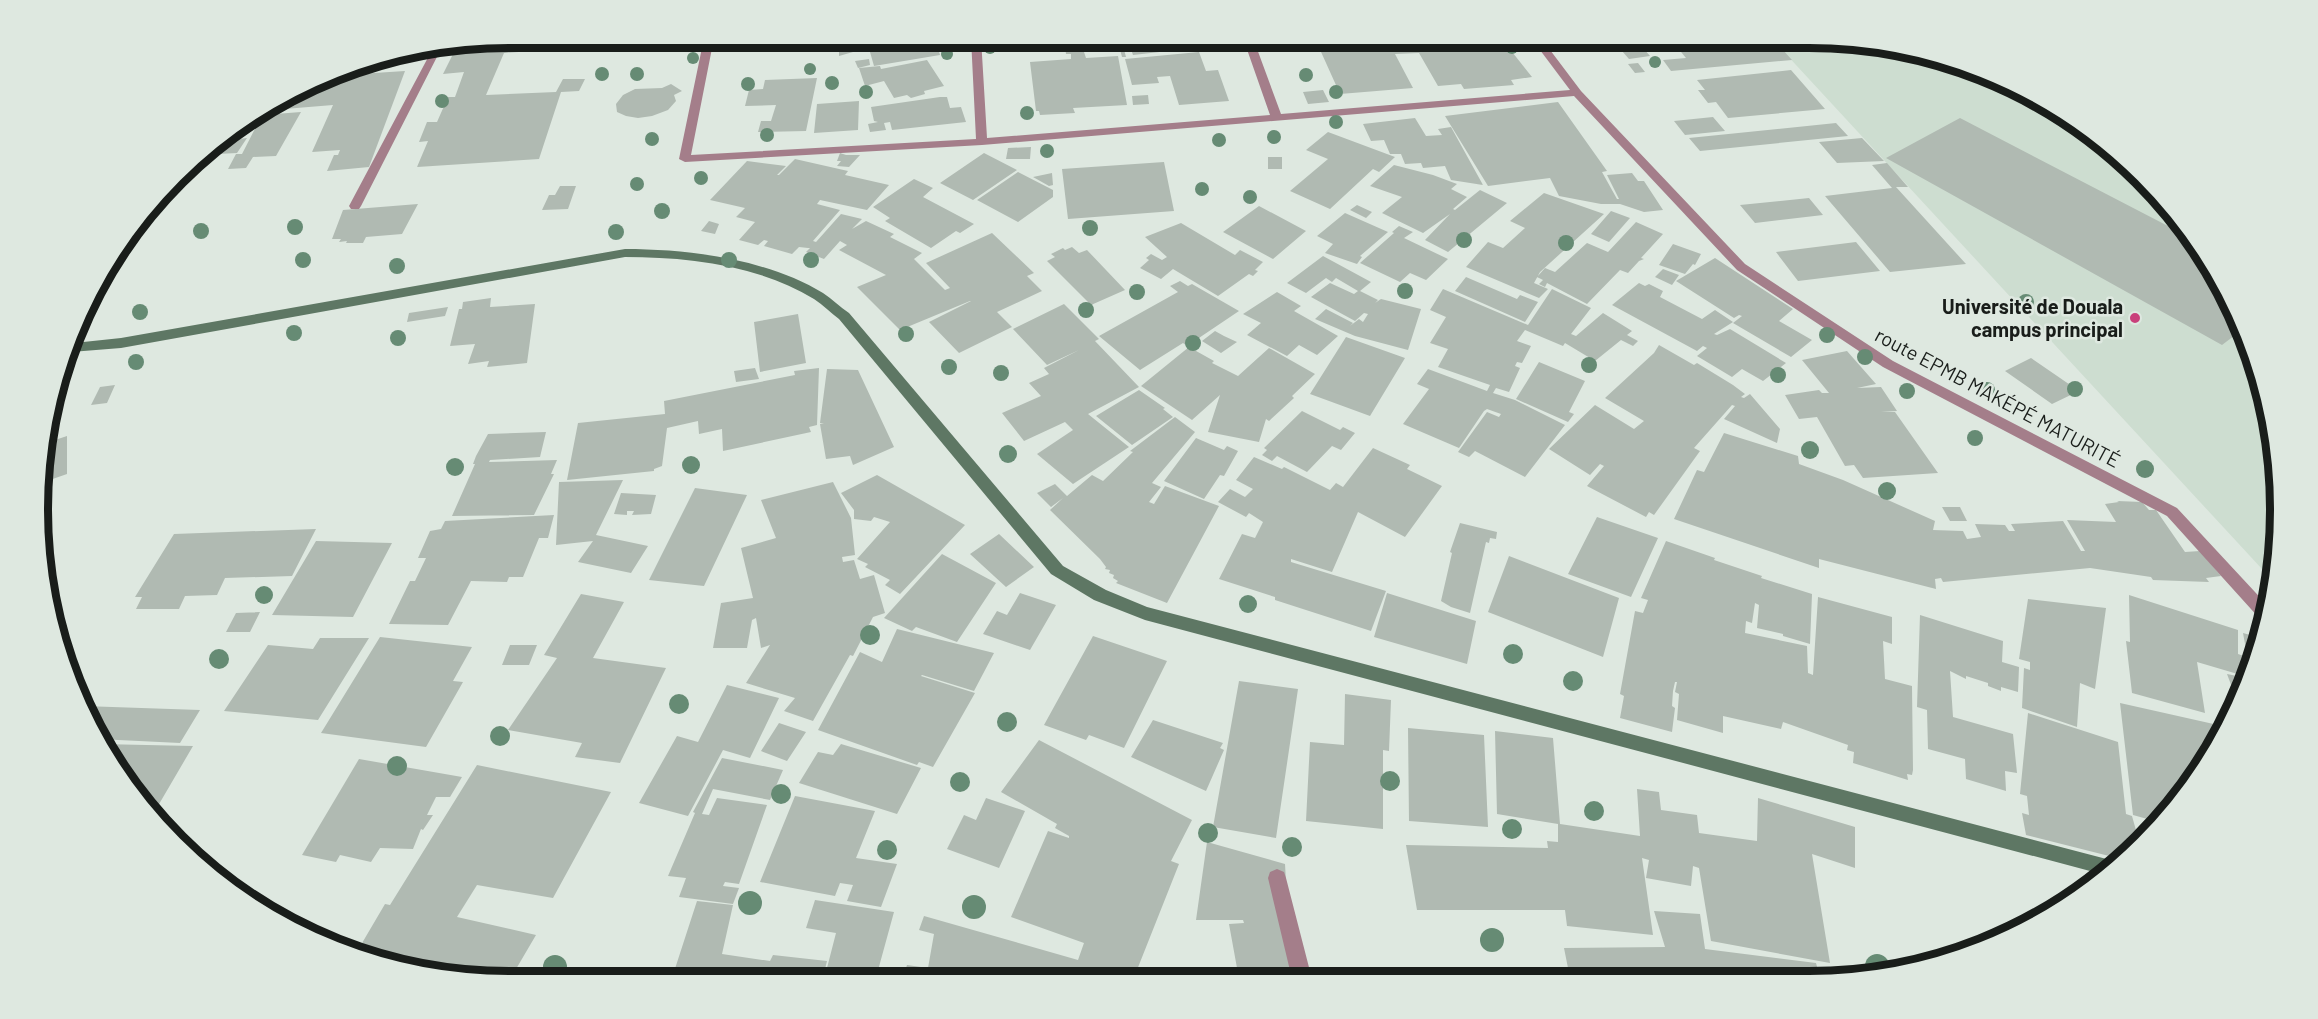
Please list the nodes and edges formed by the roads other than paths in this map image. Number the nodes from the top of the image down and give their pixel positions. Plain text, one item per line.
1 (707, 48) edge
2 (977, 48) edge
3 (1252, 48) edge
4 (1543, 48) edge
5 (435, 54) edge
6 (1577, 93) junction
7 (1277, 118) junction
8 (982, 142) junction
9 (355, 206) dead end
10 (2259, 607) edge
11 (1277, 878) dead end
12 (1300, 971) edge

1 - 8 street
2 - 8 street
3 - 7 street
4 - 6 street, route EPMB MAKÉPÉ MATURITÉ
5 - 9 street
6 - 7 street
6 - 10 street, route EPMB MAKÉPÉ MATURITÉ
7 - 8 street
11 - 12 street

